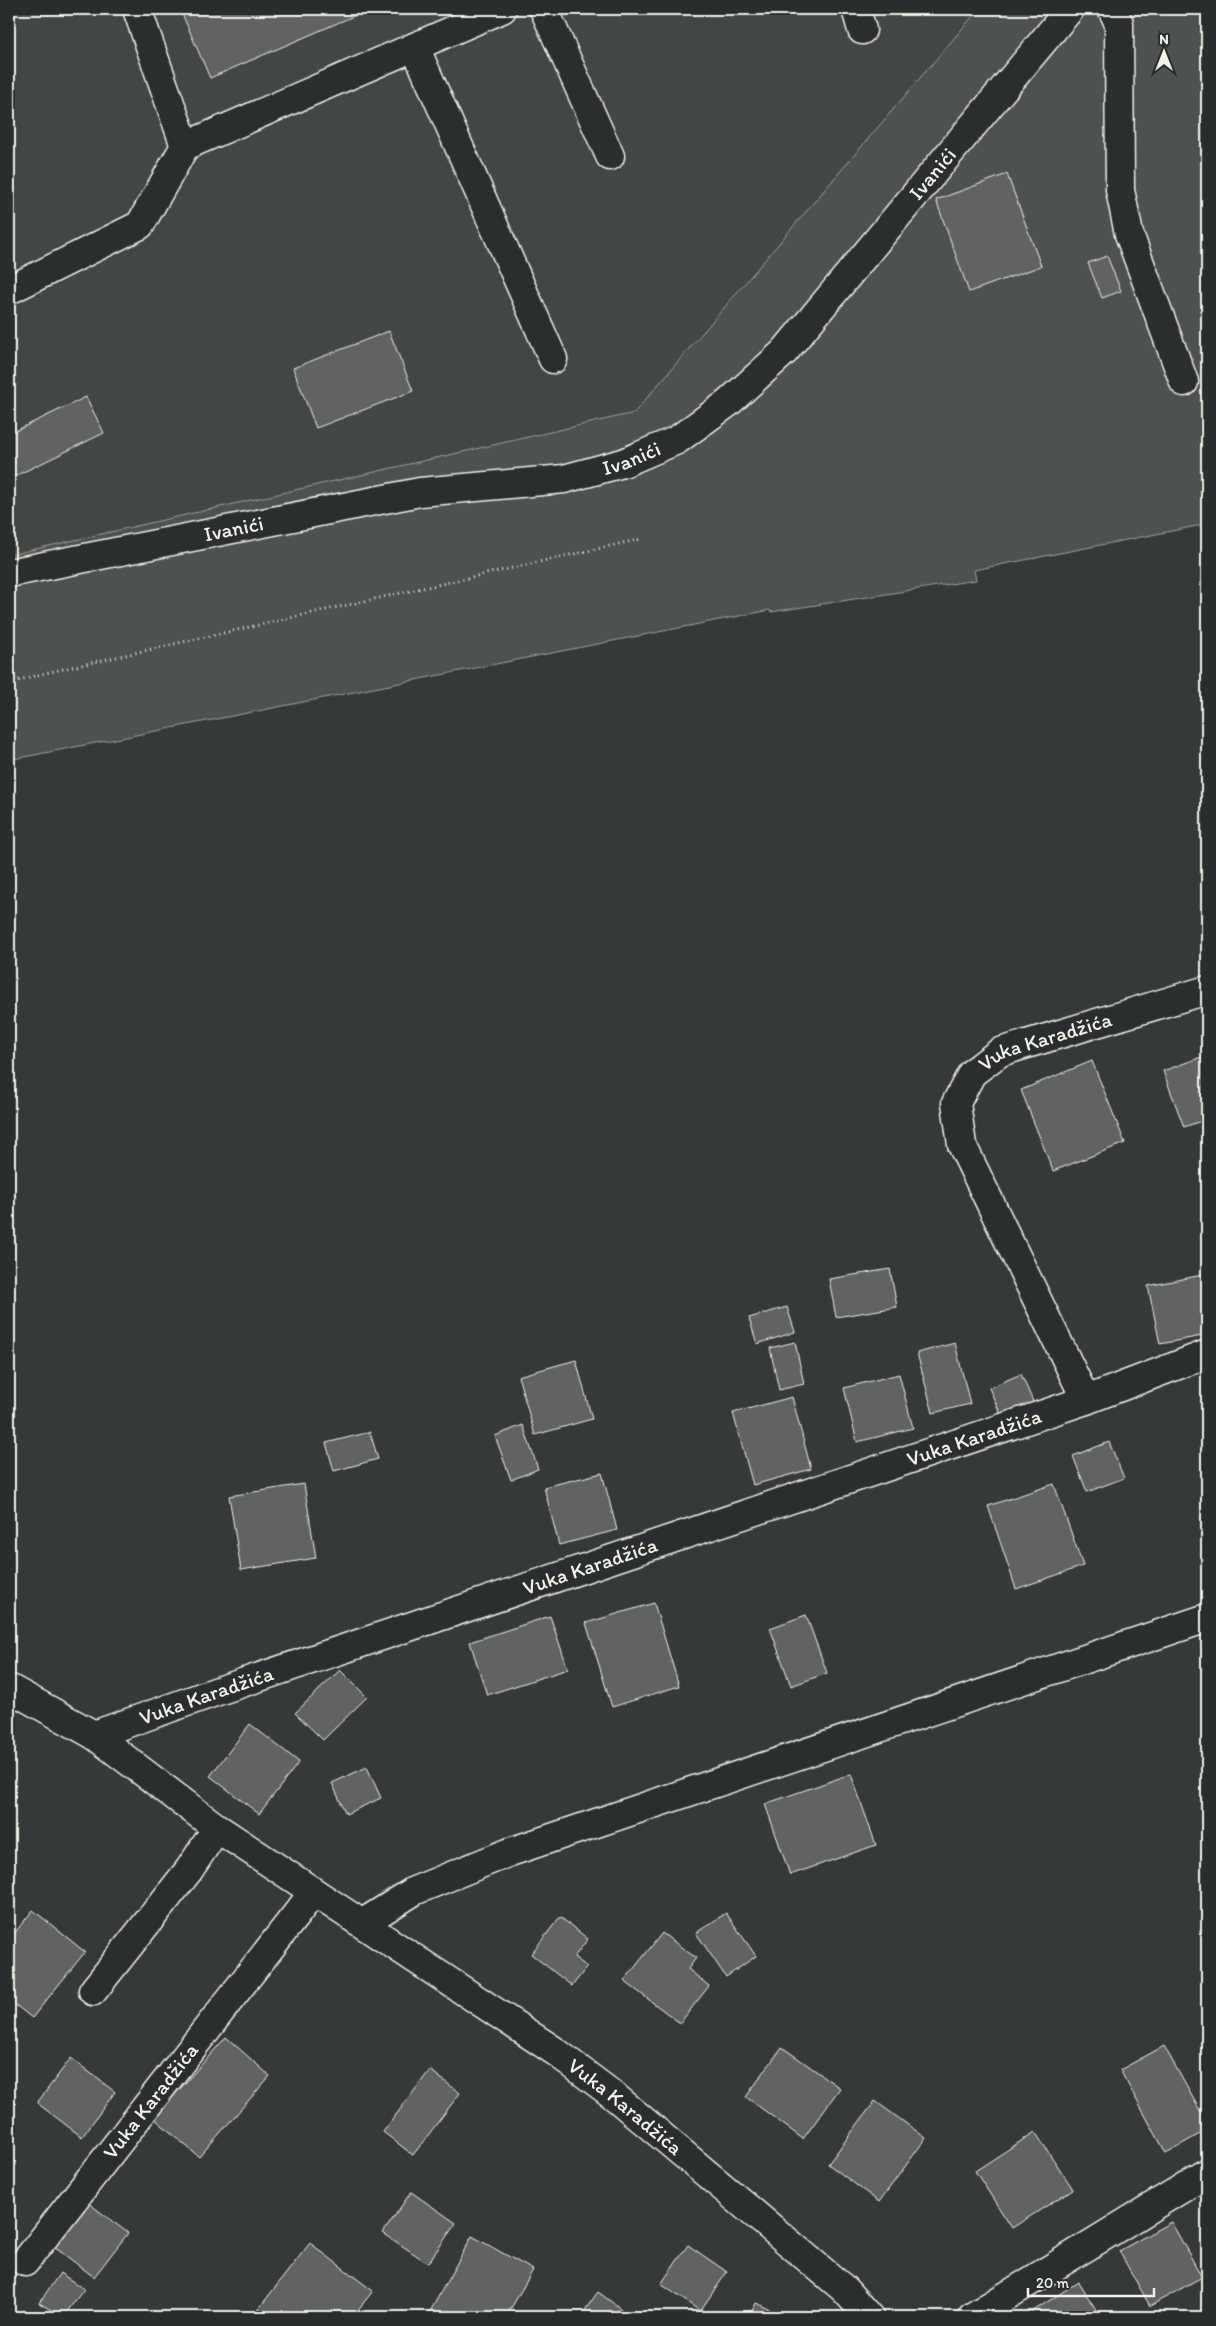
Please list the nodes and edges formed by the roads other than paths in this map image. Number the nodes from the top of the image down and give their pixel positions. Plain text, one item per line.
1 (137, 9) edge
2 (502, 9) edge
3 (544, 9) edge
4 (1070, 9) edge
5 (1112, 9) edge
6 (415, 47) junction
7 (185, 146) junction
8 (610, 156) dead end
9 (9, 290) edge
10 (553, 359) dead end
11 (1184, 382) dead end
12 (9, 573) edge
13 (1207, 990) edge
14 (1207, 1354) edge
15 (1086, 1400) junction
16 (1207, 1618) edge
17 (9, 1688) edge
18 (94, 1735) junction
19 (217, 1828) junction
20 (312, 1893) junction
21 (362, 1923) junction
22 (93, 1991) dead end
23 (1207, 2173) edge
24 (25, 2262) dead end
25 (869, 2317) edge
26 (972, 2317) edge

1 - 7 street
2 - 6 street
3 - 8 street
4 - 12 street, Ivanići
5 - 11 street
6 - 7 street
6 - 10 street
7 - 9 street
13 - 15 street, Vuka Karadžića
14 - 15 street, Vuka Karadžića
15 - 18 street, Vuka Karadžića
16 - 21 street
17 - 18 street, Vuka Karadžića
18 - 19 street, Vuka Karadžića
19 - 20 street, Vuka Karadžića
19 - 22 street
20 - 21 street, Vuka Karadžića
20 - 24 street, Vuka Karadžića
21 - 25 street, Vuka Karadžića
23 - 26 street

